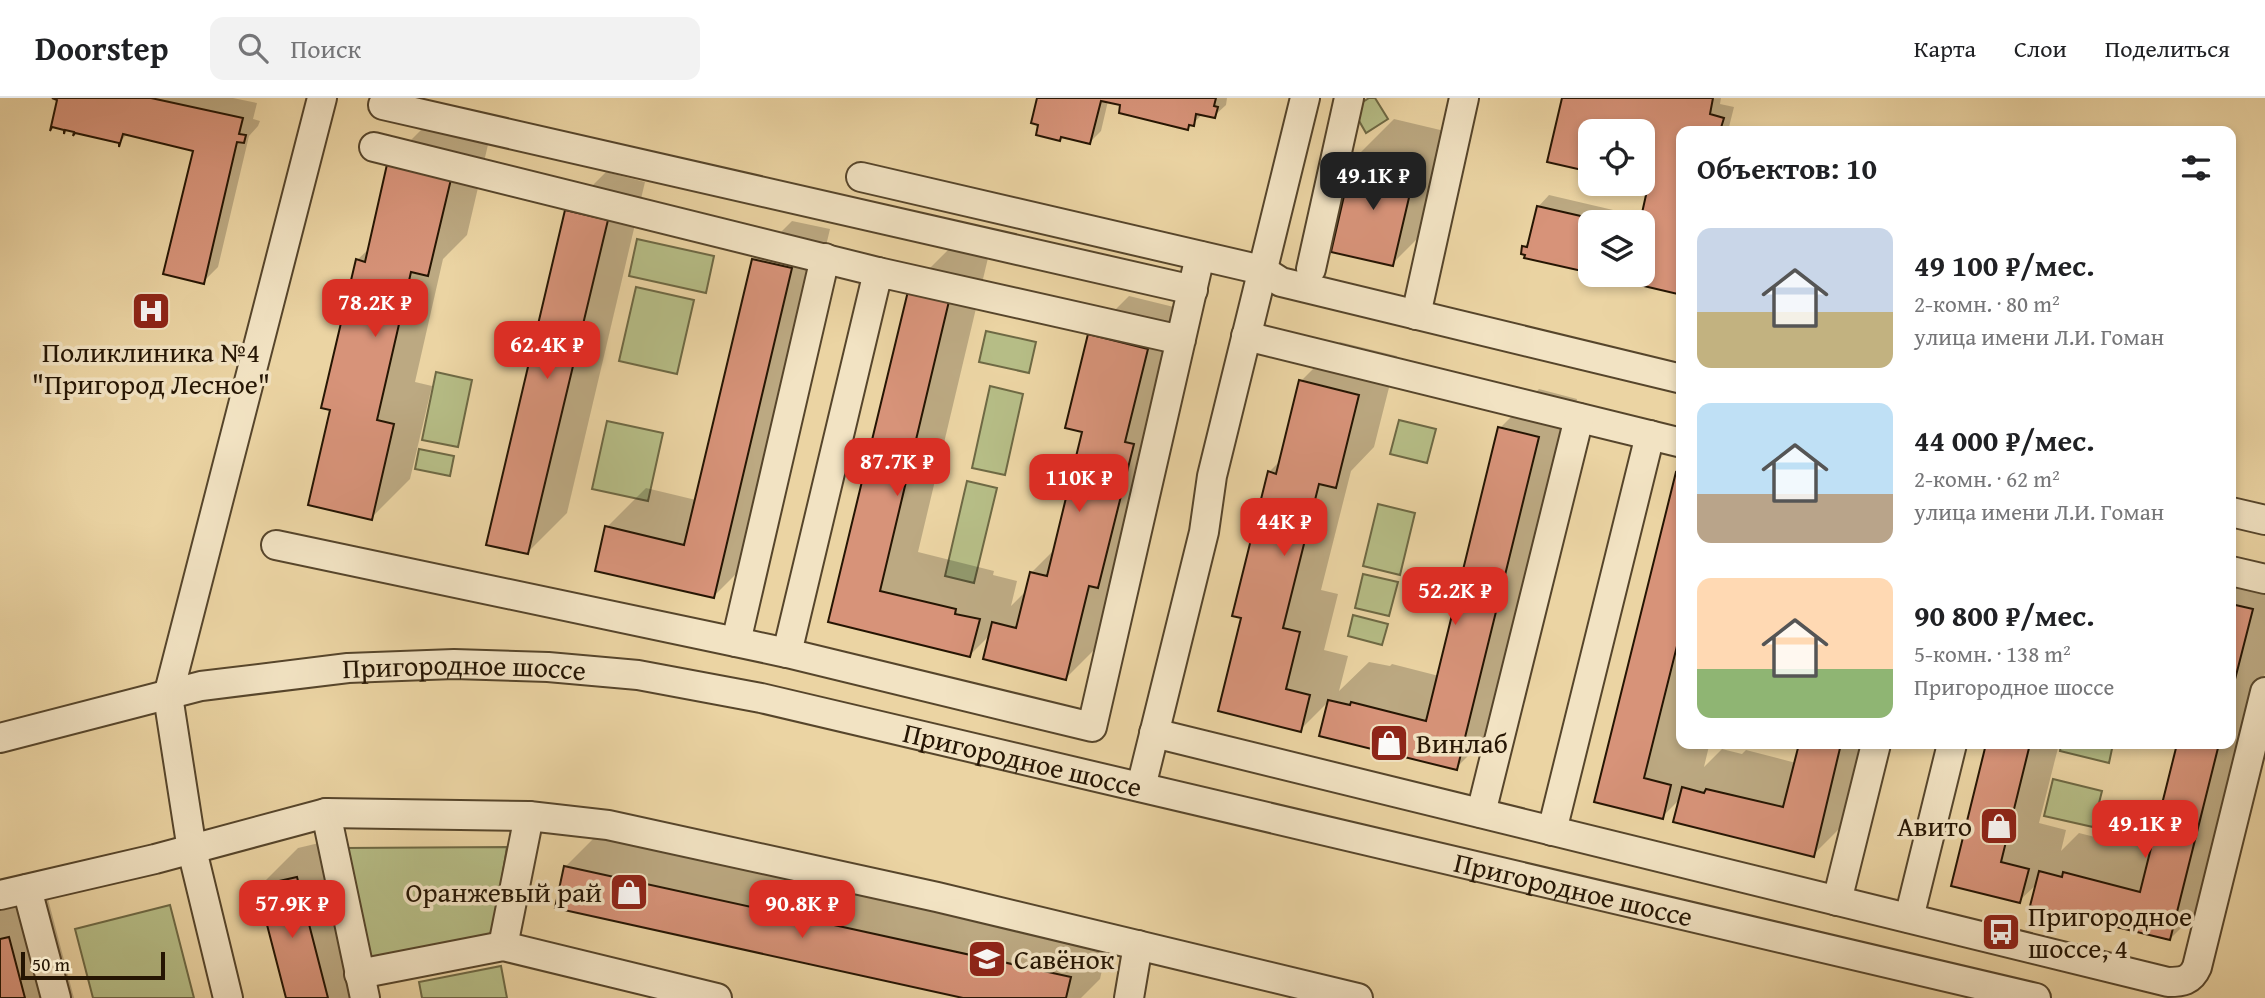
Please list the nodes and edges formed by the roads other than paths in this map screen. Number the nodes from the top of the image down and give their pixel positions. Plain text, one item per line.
1 (322, 98) edge
2 (1305, 98) edge
3 (1349, 98) edge
4 (1464, 98) edge
5 (383, 105) dead end
6 (374, 147) dead end
7 (861, 177) dead end
8 (1200, 256) junction
9 (825, 258) junction
10 (1311, 269) dead end
11 (1262, 270) junction
12 (878, 272) junction
13 (1192, 290) junction
14 (1416, 315) junction
15 (1246, 336) junction
16 (1181, 340) junction
17 (1676, 378) edge
18 (1579, 418) junction
19 (1650, 435) junction
20 (1676, 442) edge
21 (2236, 513) edge
22 (2265, 520) edge
23 (276, 545) dead end
24 (2236, 572) edge
25 (2265, 579) edge
26 (736, 642) junction
27 (787, 653) junction
28 (2265, 692) edge
29 (168, 696) junction
30 (1154, 733) junction
31 (0, 738) edge
32 (1874, 749) edge
33 (1951, 749) edge
34 (1141, 787) junction
35 (326, 813) junction
36 (1481, 813) junction
37 (528, 816) junction
38 (1552, 831) junction
39 (192, 850) junction
40 (13, 892) edge
41 (1837, 901) junction
42 (1909, 918) junction
43 (1138, 945) junction
44 (503, 946) junction
45 (362, 986) edge
46 (57, 998) edge
47 (228, 998) edge
48 (717, 998) edge
49 (1129, 998) edge
50 (1358, 998) edge
51 (2036, 998) edge

1 - 29 street
2 - 11 street
3 - 10 street
4 - 14 street
5 - 13 street
6 - 9 street
7 - 8 street
8 - 11 street
8 - 13 street
9 - 12 street
9 - 26 street
11 - 14 street
11 - 15 street
12 - 16 street
12 - 27 street
13 - 16 street
14 - 17 street
15 - 18 street
15 - 30 street
16 - 27 street
18 - 19 street
18 - 36 street
19 - 20 street
19 - 38 street
21 - 22 street
23 - 26 street
24 - 25 street
26 - 27 street
28 - 42 street
29 - 31 street, Пригородное шоссе
29 - 34 street, Пригородное шоссе
29 - 39 street
30 - 34 street
30 - 36 street
32 - 41 street
33 - 42 street
34 - 51 street, Пригородное шоссе
35 - 37 street
35 - 39 street
35 - 45 street
36 - 38 street
37 - 43 street
37 - 44 street
38 - 41 street
39 - 40 street
39 - 47 street
40 - 46 street
41 - 42 street
43 - 49 street
43 - 50 street
44 - 45 street
44 - 48 street

